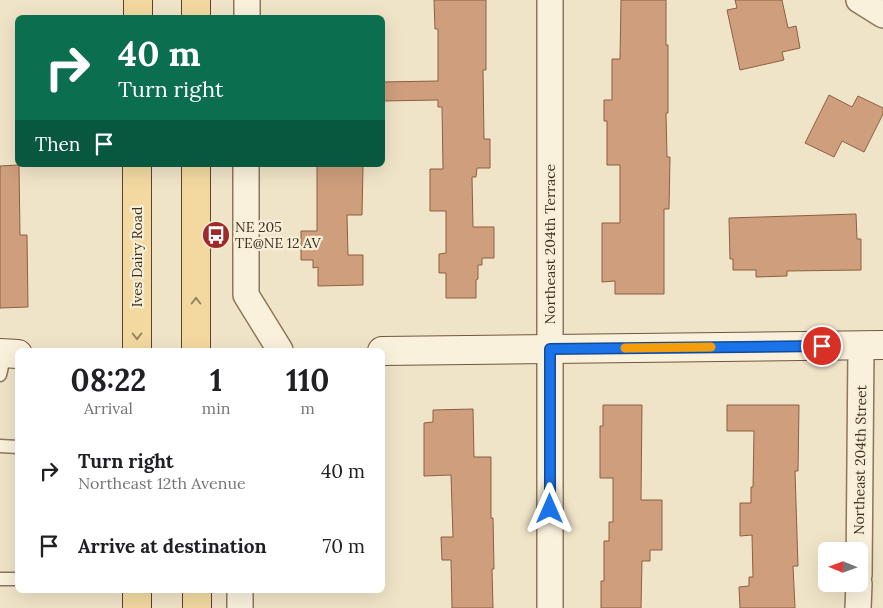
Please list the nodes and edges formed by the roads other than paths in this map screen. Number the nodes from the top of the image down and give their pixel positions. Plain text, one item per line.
1 (138, 0) edge
2 (196, 0) edge
3 (247, 0) edge
4 (550, 0) edge
5 (859, 0) edge
6 (883, 14) edge
7 (138, 15) edge
8 (196, 15) edge
9 (247, 15) edge
10 (137, 167) edge
11 (196, 167) edge
12 (246, 167) edge
13 (872, 345) edge
14 (137, 348) edge
15 (196, 348) edge
16 (279, 348) edge
17 (550, 349) junction
18 (385, 351) edge
19 (0, 446) edge
20 (15, 447) edge
21 (861, 542) edge
22 (0, 579) edge
23 (15, 579) edge
24 (859, 592) edge
25 (137, 593) edge
26 (197, 593) edge
27 (240, 593) edge
28 (137, 608) edge
29 (197, 608) edge
30 (240, 608) edge
31 (550, 608) edge
32 (858, 608) edge

1 - 7 main road
2 - 8 main road
3 - 9 street
4 - 17 street, Northeast 204th Terrace
5 - 6 street
10 -> 14 main road, Ives Dairy Road
15 -> 11 main road
12 - 16 street
13 - 17 street
13 - 21 street, Northeast 204th Street
17 - 18 street
17 - 31 street, Northeast 204th Terrace
19 - 20 lane
22 - 23 lane
24 - 32 street
25 - 28 main road
26 - 29 main road
27 - 30 street

